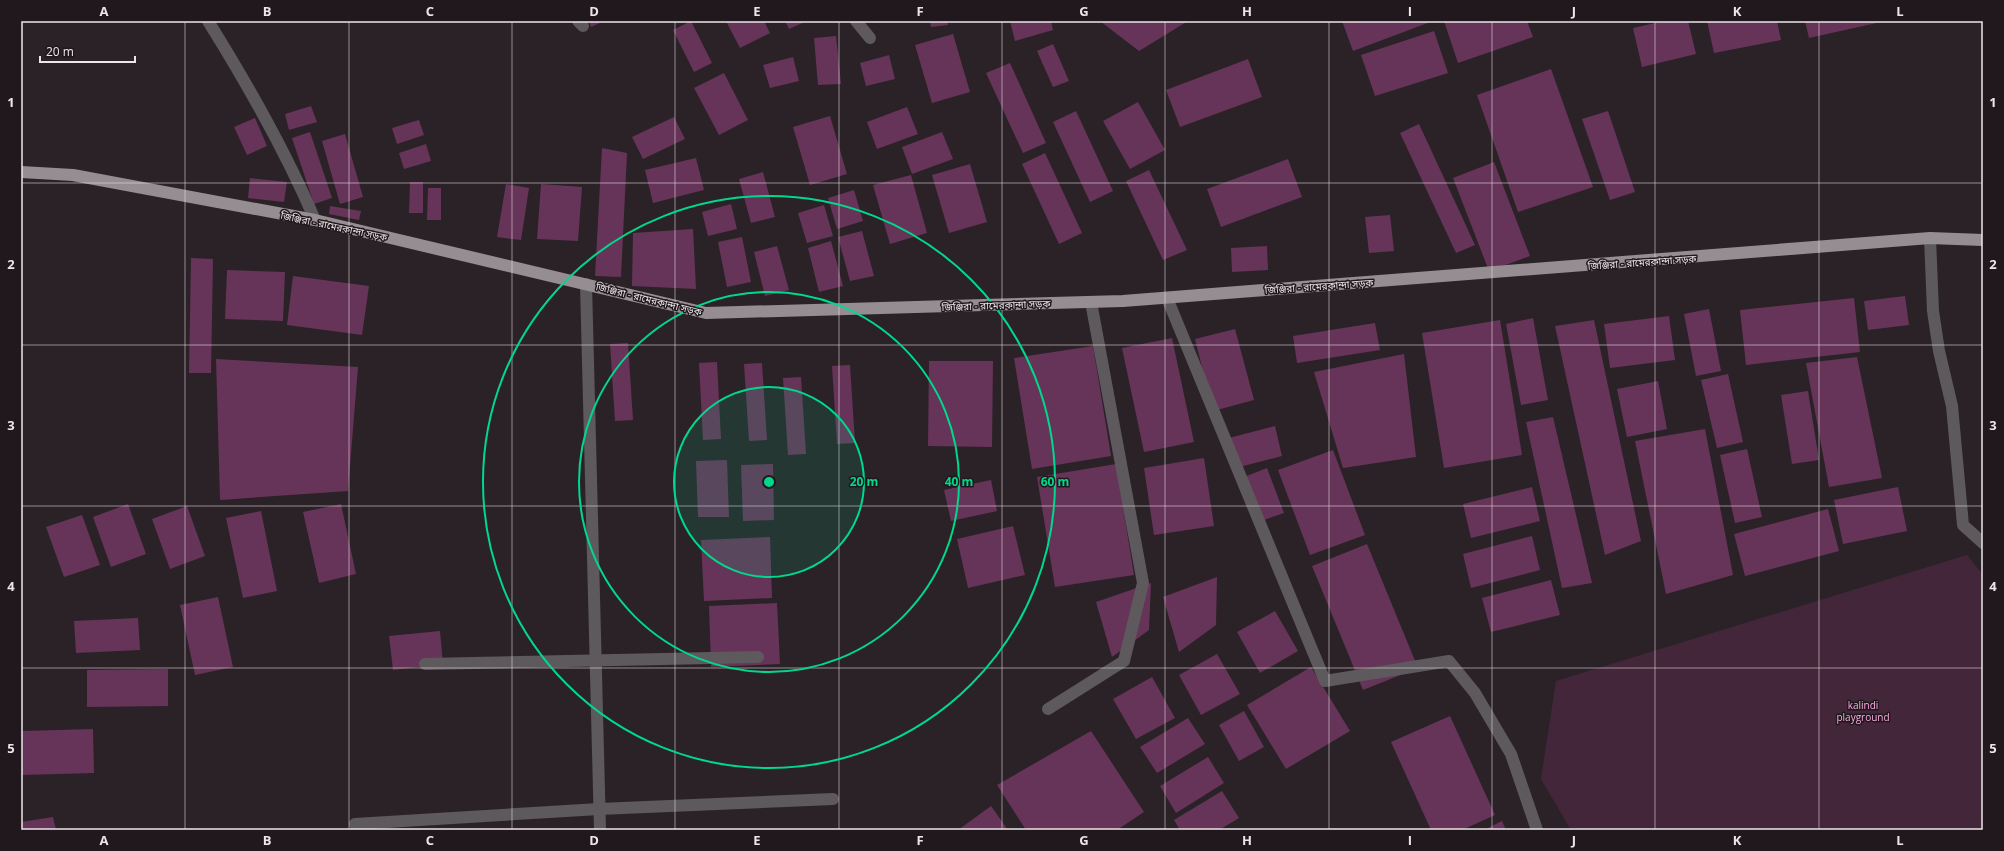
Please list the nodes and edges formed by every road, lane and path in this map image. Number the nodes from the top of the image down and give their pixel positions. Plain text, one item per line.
1 (208, 21) edge
2 (856, 21) edge
3 (870, 38) dead end
4 (21, 172) edge
5 (315, 220) junction
6 (1930, 238) junction
7 (1983, 240) edge
8 (586, 284) junction
9 (1167, 298) junction
10 (1091, 302) junction
11 (1983, 543) edge
12 (758, 657) dead end
13 (595, 662) junction
14 (425, 664) dead end
15 (1048, 709) dead end
16 (833, 799) dead end
17 (599, 809) junction
18 (355, 824) dead end
19 (600, 830) edge
20 (1538, 830) edge

1 - 5 street
2 - 3 street
4 - 5 main road, জিঞ্জিরা - রামেরকান্দা সড়ক
5 - 8 main road, জিঞ্জিরা - রামেরকান্দা সড়ক
6 - 7 main road, জিঞ্জিরা - রামেরকান্দা সড়ক
6 - 9 main road, জিঞ্জিরা - রামেরকান্দা সড়ক
6 - 11 street
8 - 10 main road, জিঞ্জিরা - রামেরকান্দা সড়ক
8 - 13 street
9 - 10 main road, জিঞ্জিরা - রামেরকান্দা সড়ক
9 - 20 street
10 - 15 street
12 - 13 street
13 - 14 street
13 - 17 street
16 - 17 street
17 - 18 street
17 - 19 street

